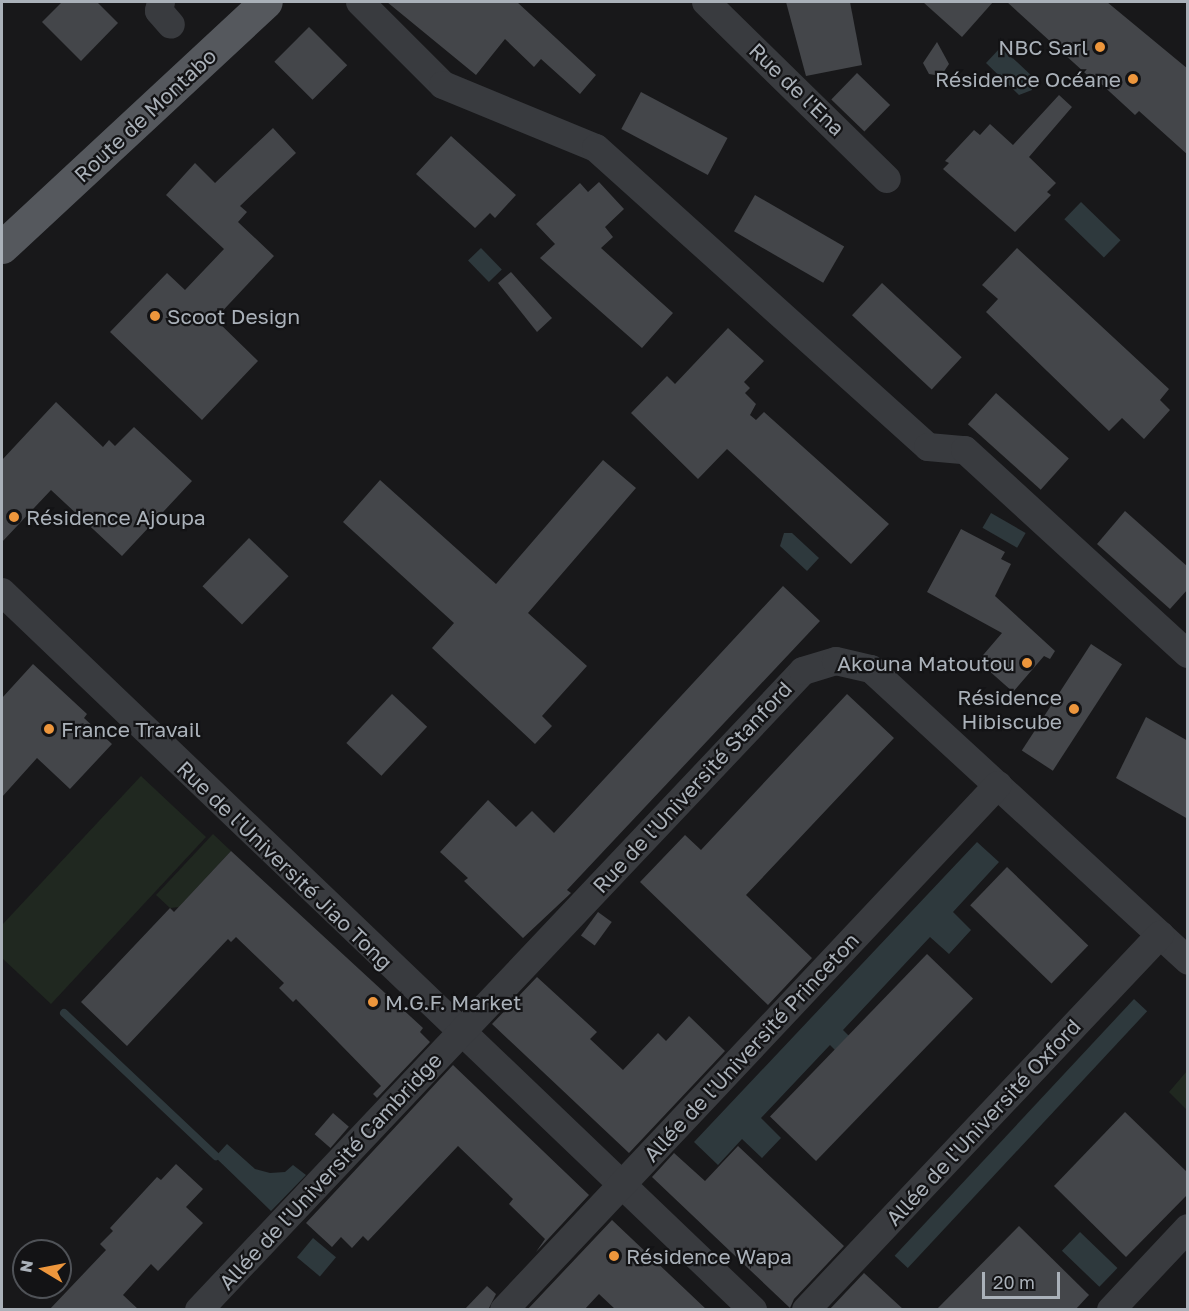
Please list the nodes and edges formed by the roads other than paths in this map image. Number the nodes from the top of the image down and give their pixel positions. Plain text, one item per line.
1 (266, 2) edge
2 (360, 2) edge
3 (706, 2) edge
4 (887, 179) dead end
5 (13, 238) edge
6 (2, 260) edge
7 (2, 592) edge
8 (1188, 654) edge
9 (998, 785) junction
10 (1160, 935) junction
11 (1188, 961) edge
12 (461, 1032) junction
13 (621, 1186) junction
14 (1188, 1228) edge
15 (199, 1310) edge
16 (504, 1310) edge
17 (753, 1310) edge
18 (806, 1310) edge
19 (1111, 1310) edge

1 - 5 main road, Route de Montabo
2 - 8 street
3 - 4 street, Rue de l'Ena
5 - 6 main road, Route de Montabo
7 - 12 street, Rue de l'Université Jiao Tong
9 - 10 street, Rue de l'Université Stanford
9 - 12 street, Rue de l'Université Stanford
9 - 13 street, Allée de l'Université Princeton
10 - 11 street, Rue de l'Université Stanford
10 - 18 street, Allée de l'Université Oxford
12 - 13 street, Rue de l'Université Jiao Tong
12 - 15 street, Allée de l'Université Cambridge
13 - 16 street, Allée de l'Université Princeton
13 - 17 street, Rue de l'Université Jiao Tong
14 - 19 street

